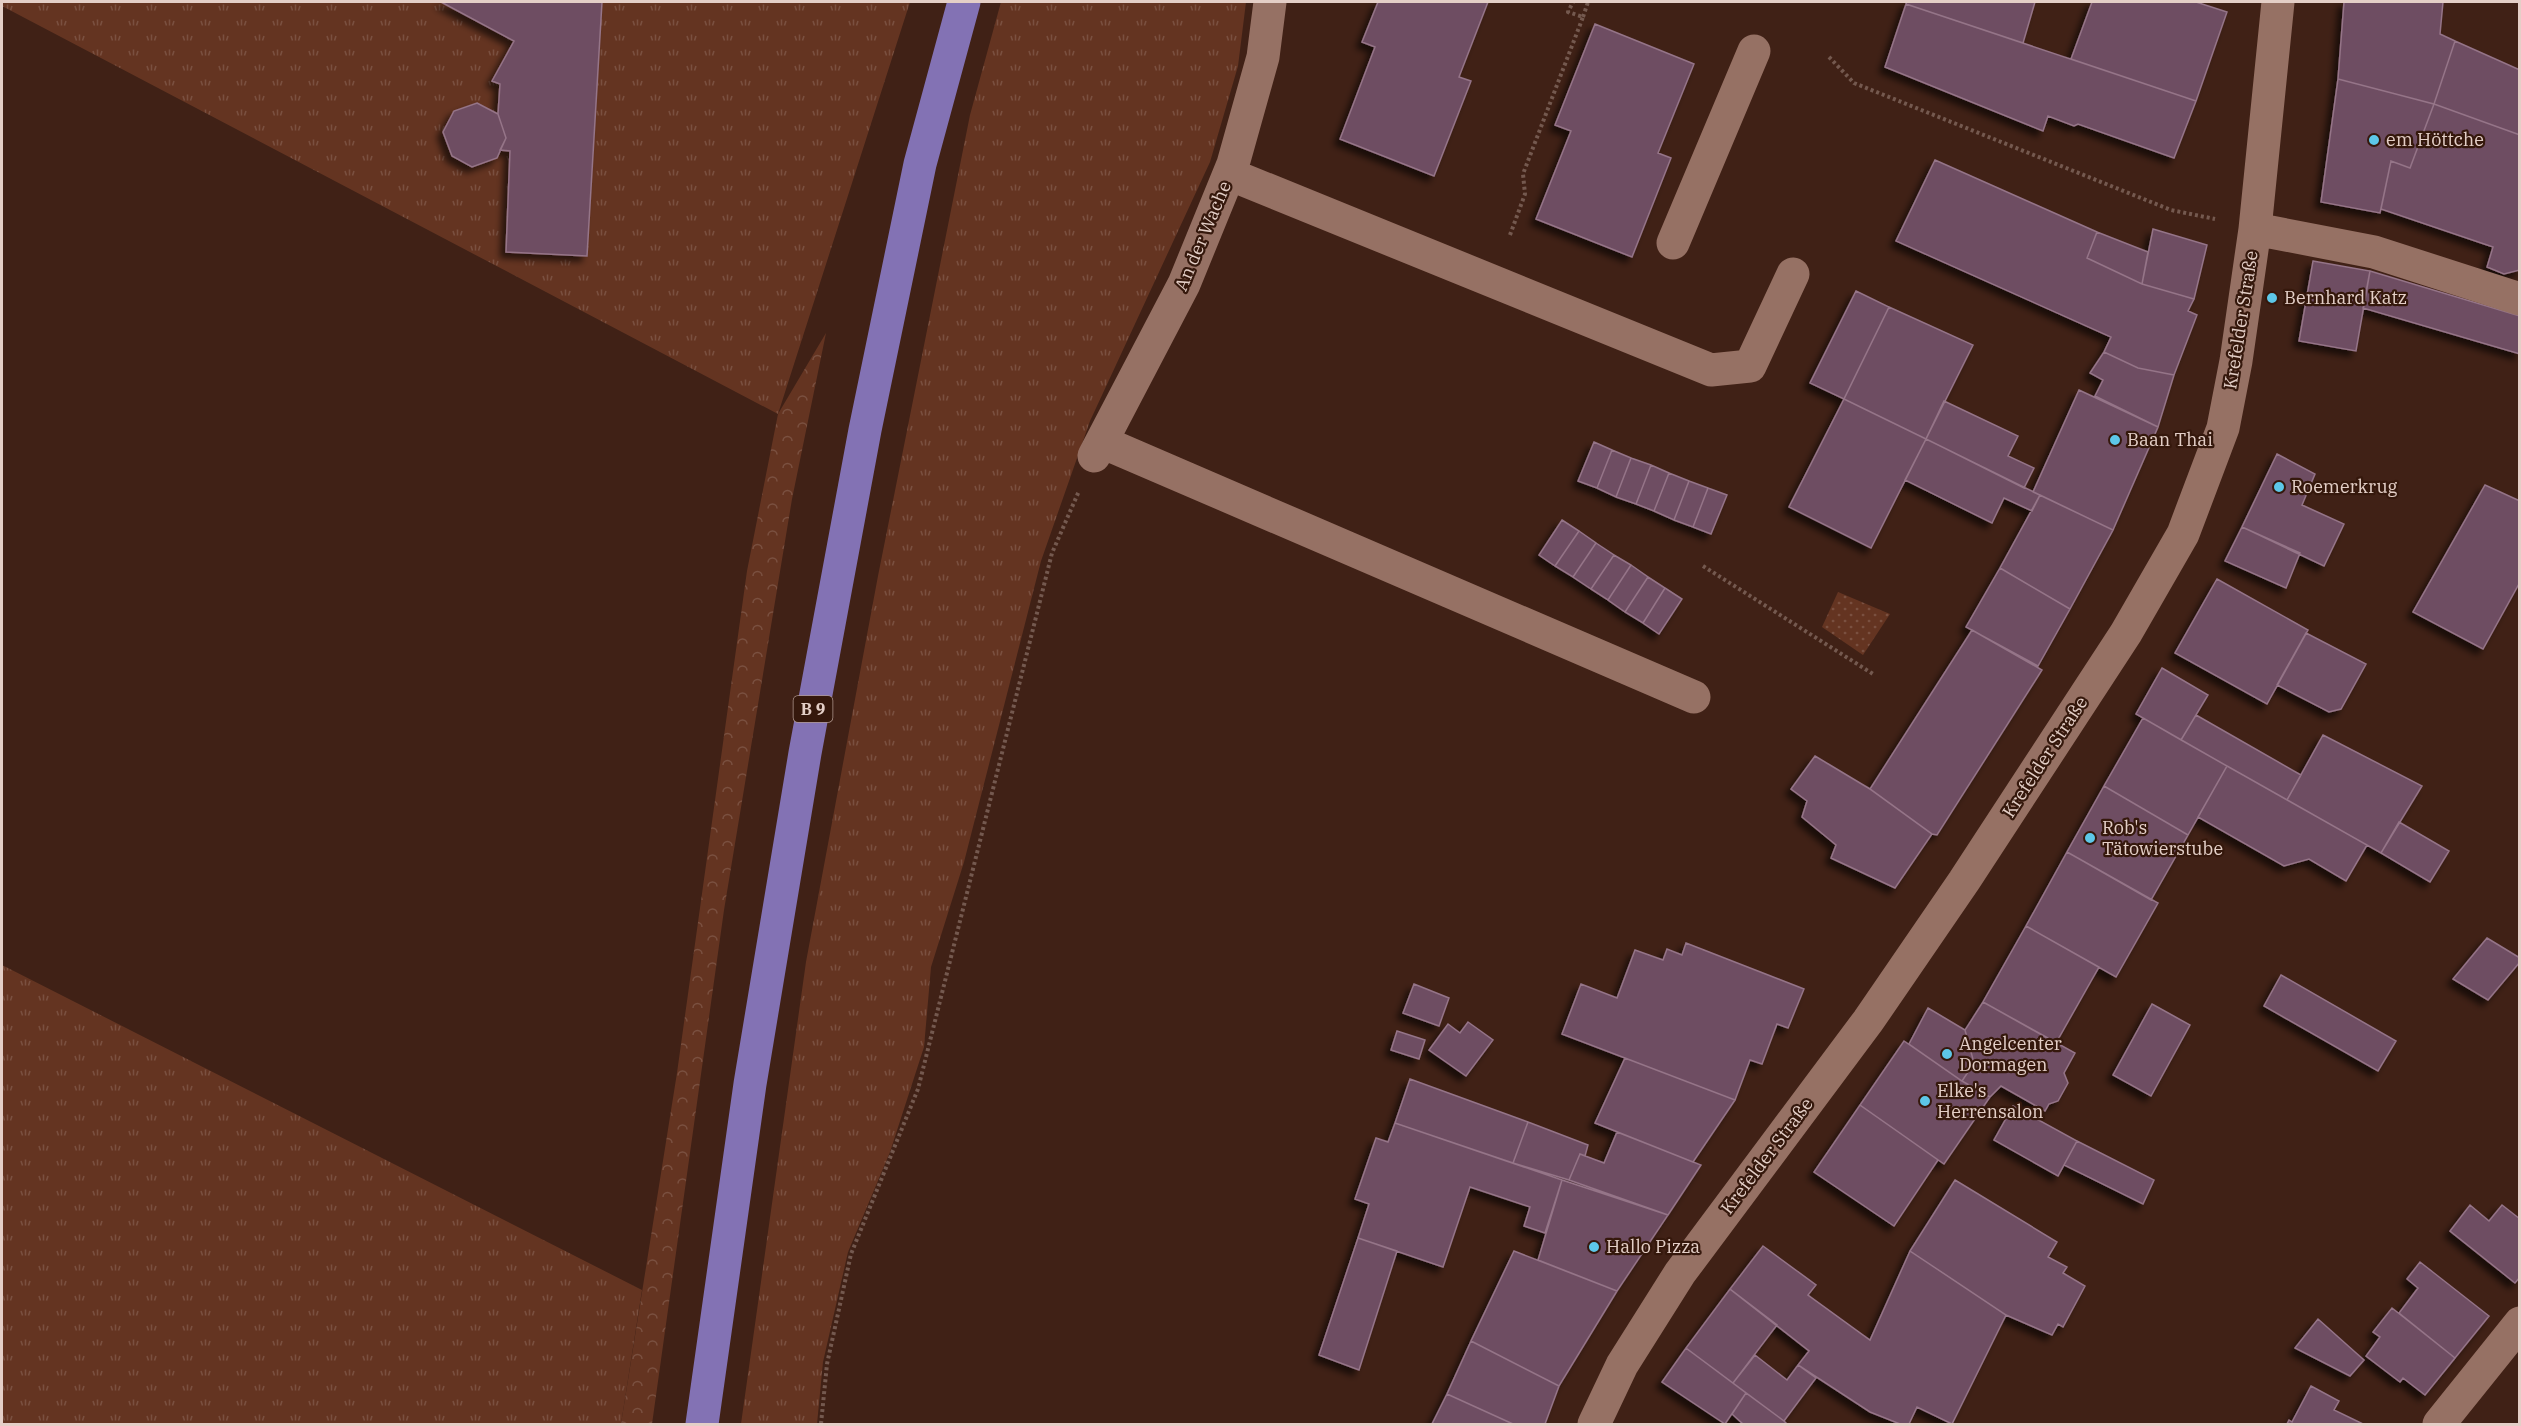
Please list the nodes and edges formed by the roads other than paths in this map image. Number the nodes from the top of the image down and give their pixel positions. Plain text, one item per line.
1 (964, 2) edge
2 (1270, 2) edge
3 (2278, 2) edge
4 (1754, 51) dead end
5 (1229, 174) junction
6 (2255, 229) junction
7 (1673, 243) dead end
8 (1793, 274) dead end
9 (2520, 299) edge
10 (1694, 697) dead end
11 (2520, 1323) edge
12 (702, 1425) edge
13 (1594, 1425) edge
14 (2439, 1425) edge

1 - 12 main road, B 9
2 - 5 street, An der Wache
3 - 6 street, Krefelder Straße
4 - 7 street
5 - 8 street
5 - 10 street, An der Wache
6 - 9 street
6 - 13 street, Krefelder Straße
11 - 14 street

